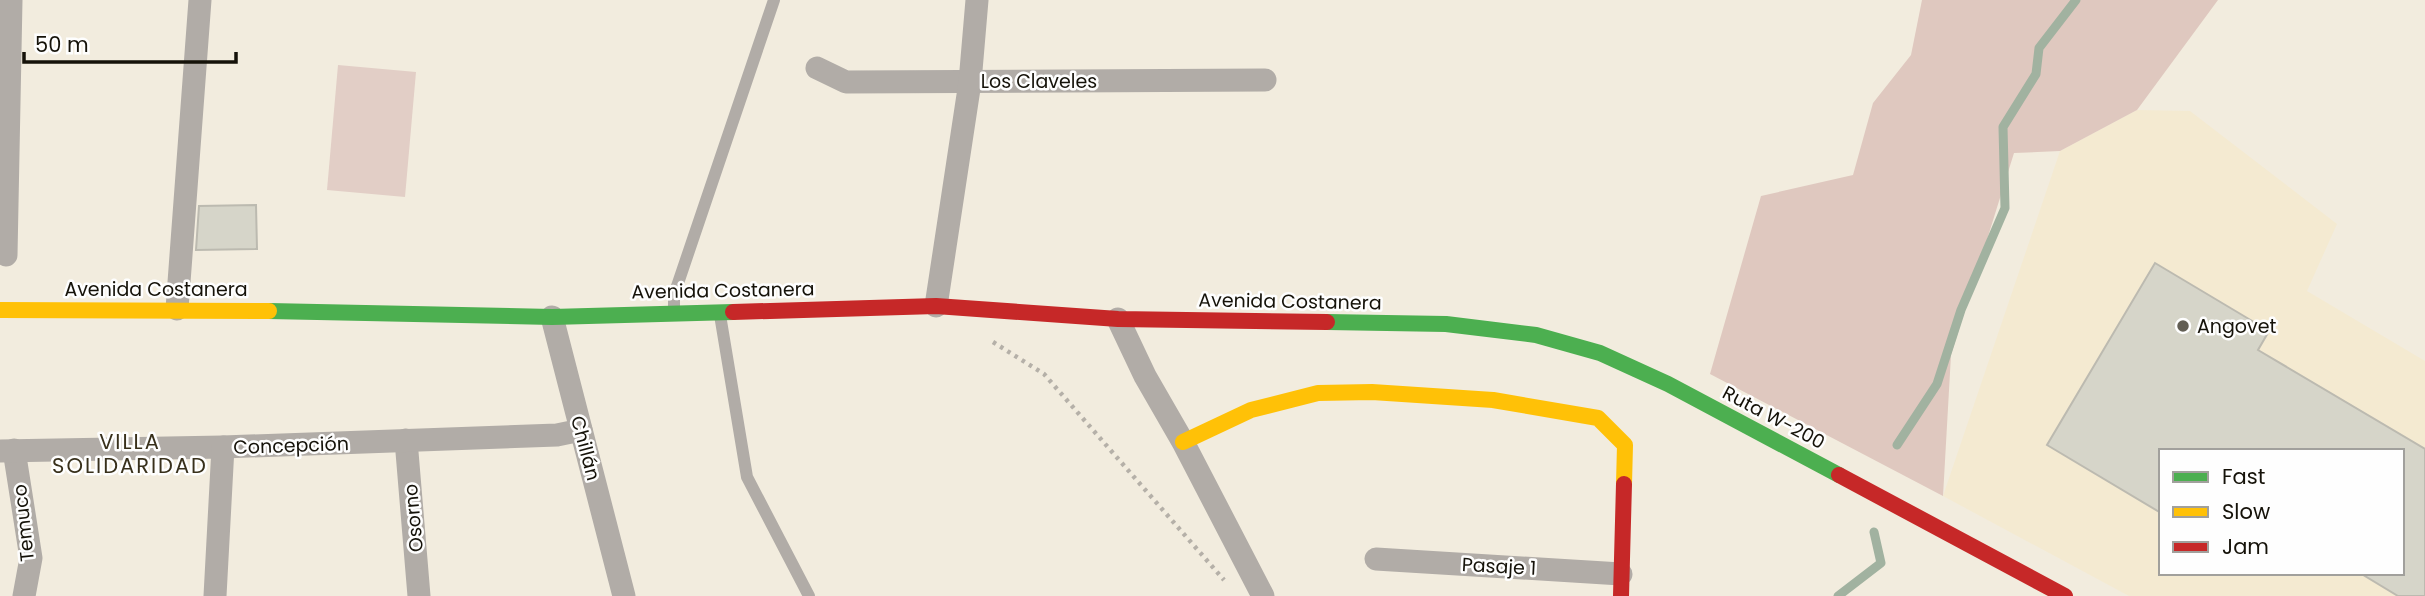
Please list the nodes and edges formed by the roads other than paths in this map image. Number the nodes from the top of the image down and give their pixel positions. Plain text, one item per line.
1 (11, 0) edge
2 (200, 0) edge
3 (774, 0) edge
4 (977, 0) edge
5 (817, 68) dead end
6 (1265, 80) dead end
7 (970, 82) junction
8 (6, 255) dead end
9 (936, 306) junction
10 (177, 309) junction
11 (0, 310) edge
12 (719, 311) junction
13 (674, 312) junction
14 (552, 317) junction
15 (1118, 318) junction
16 (1446, 324) joint
17 (581, 430) junction
18 (406, 440) junction
19 (1183, 442) junction
20 (223, 447) junction
21 (7, 451) edge
22 (1376, 559) dead end
23 (1621, 585) edge
24 (619, 590) edge
25 (24, 596) edge
26 (215, 596) edge
27 (419, 596) edge
28 (809, 596) edge
29 (1263, 596) edge
30 (2065, 596) edge

1 - 8 street
2 - 10 street
3 - 13 lane
4 - 7 street
5 - 7 street, Los Claveles
6 - 7 street, Los Claveles
7 - 9 street
9 - 12 street, Avenida Costanera
9 - 15 street, Avenida Costanera
10 - 11 street, Avenida Costanera
10 - 14 street, Avenida Costanera
12 - 13 street, Avenida Costanera
12 - 28 lane
13 - 14 street, Avenida Costanera
14 - 17 street, Chillán
15 - 16 street, Avenida Costanera
15 - 19 street
16 - 30 street, Ruta W-200
17 - 18 street, Concepción
17 - 24 street, Chillán
18 - 20 street, Concepción
18 - 27 street, Osorno
19 - 23 street
19 - 29 street
20 - 21 street, Concepción
20 - 26 street
21 - 25 street, Temuco
22 - 23 street, Pasaje 1

